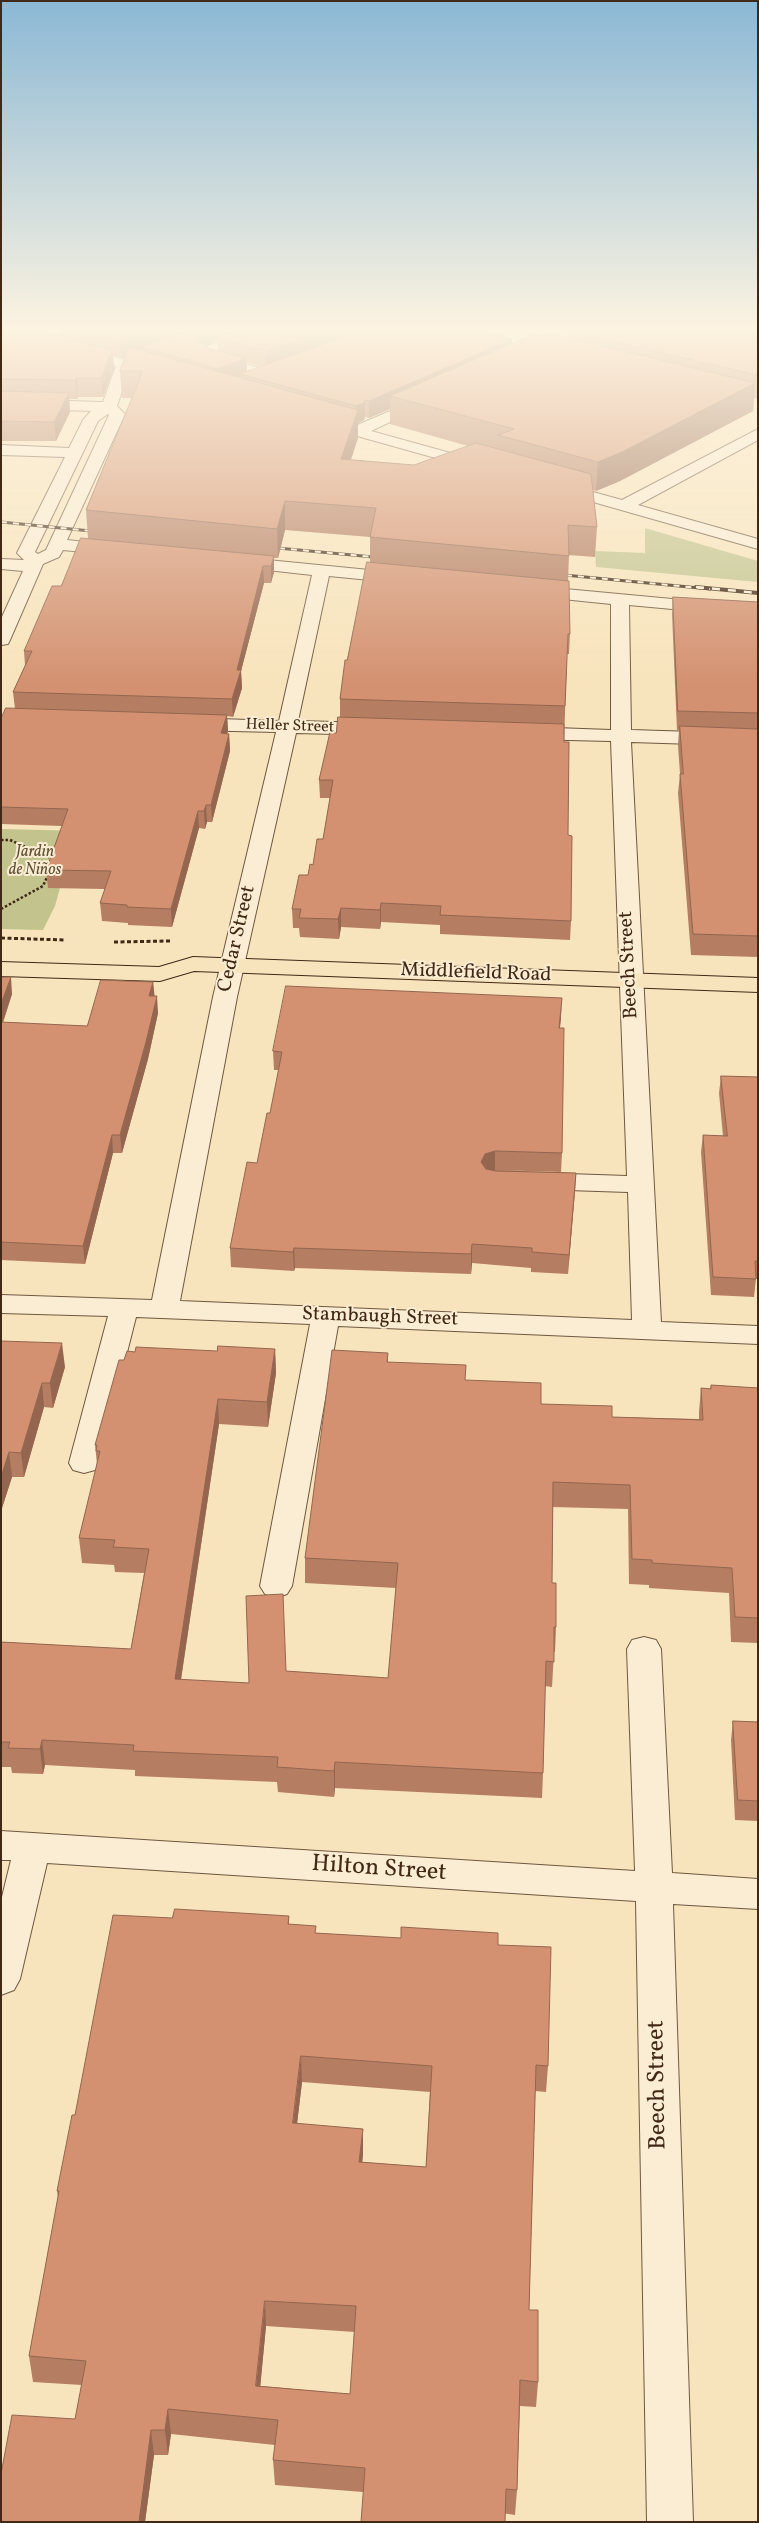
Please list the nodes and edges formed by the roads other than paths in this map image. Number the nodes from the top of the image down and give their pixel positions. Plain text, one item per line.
1 (77, 449) edge
2 (101, 449) edge
3 (416, 449) edge
4 (730, 449) edge
5 (75, 453) junction
6 (6, 456) edge
7 (490, 469) edge
8 (538, 482) edge
9 (623, 506) junction
10 (57, 544) junction
11 (758, 544) edge
12 (136, 552) edge
13 (224, 560) edge
14 (35, 563) junction
15 (1, 564) edge
16 (322, 570) junction
17 (418, 580) edge
18 (514, 589) edge
19 (620, 600) junction
20 (758, 612) edge
21 (1, 640) edge
22 (166, 723) edge
23 (287, 727) junction
24 (396, 730) edge
25 (505, 732) edge
26 (620, 735) junction
27 (758, 740) edge
28 (1, 955) edge
29 (193, 964) junction
30 (234, 965) junction
31 (1, 969) edge
32 (631, 980) junction
33 (758, 985) edge
34 (514, 1180) edge
35 (639, 1184) junction
36 (1, 1304) edge
37 (124, 1308) junction
38 (164, 1309) junction
39 (326, 1316) junction
40 (647, 1330) junction
41 (758, 1335) edge
42 (84, 1463) dead end
43 (276, 1586) dead end
44 (644, 1649) dead end
45 (17, 1846) edge
46 (654, 1888) junction
47 (758, 1894) edge
48 (1, 1979) edge
49 (670, 2522) edge

1 - 5 street
2 - 10 street
3 - 7 street
4 - 9 street
5 - 6 street
5 - 14 street
8 - 9 street
9 - 11 street
10 - 12 street
10 - 14 street
13 - 16 street
14 - 15 street
14 - 21 street
16 - 17 street
16 - 23 street, Cedar Street
18 - 19 street
19 - 20 street
19 - 26 street, Beech Street
22 - 23 street, Heller Street
23 - 24 street, Heller Street
23 - 30 street, Cedar Street
25 - 26 street
26 - 27 street
26 - 32 street, Beech Street
28 - 29 main road, Middlefield Road
29 - 30 main road, Middlefield Road
29 - 31 main road, Middlefield Road
30 - 32 main road, Middlefield Road
30 - 38 street, Cedar Street
32 - 33 main road, Middlefield Road
32 - 35 street, Beech Street
34 - 35 street
35 - 40 street, Beech Street
36 - 37 street, Stambaugh Street
37 - 38 street, Stambaugh Street
37 - 42 street
38 - 39 street, Stambaugh Street
39 - 40 street, Stambaugh Street
39 - 43 street
40 - 41 street, Stambaugh Street
44 - 46 street, Beech Street
45 - 46 street, Hilton Street
45 - 48 street
46 - 47 street, Hilton Street
46 - 49 street, Beech Street

